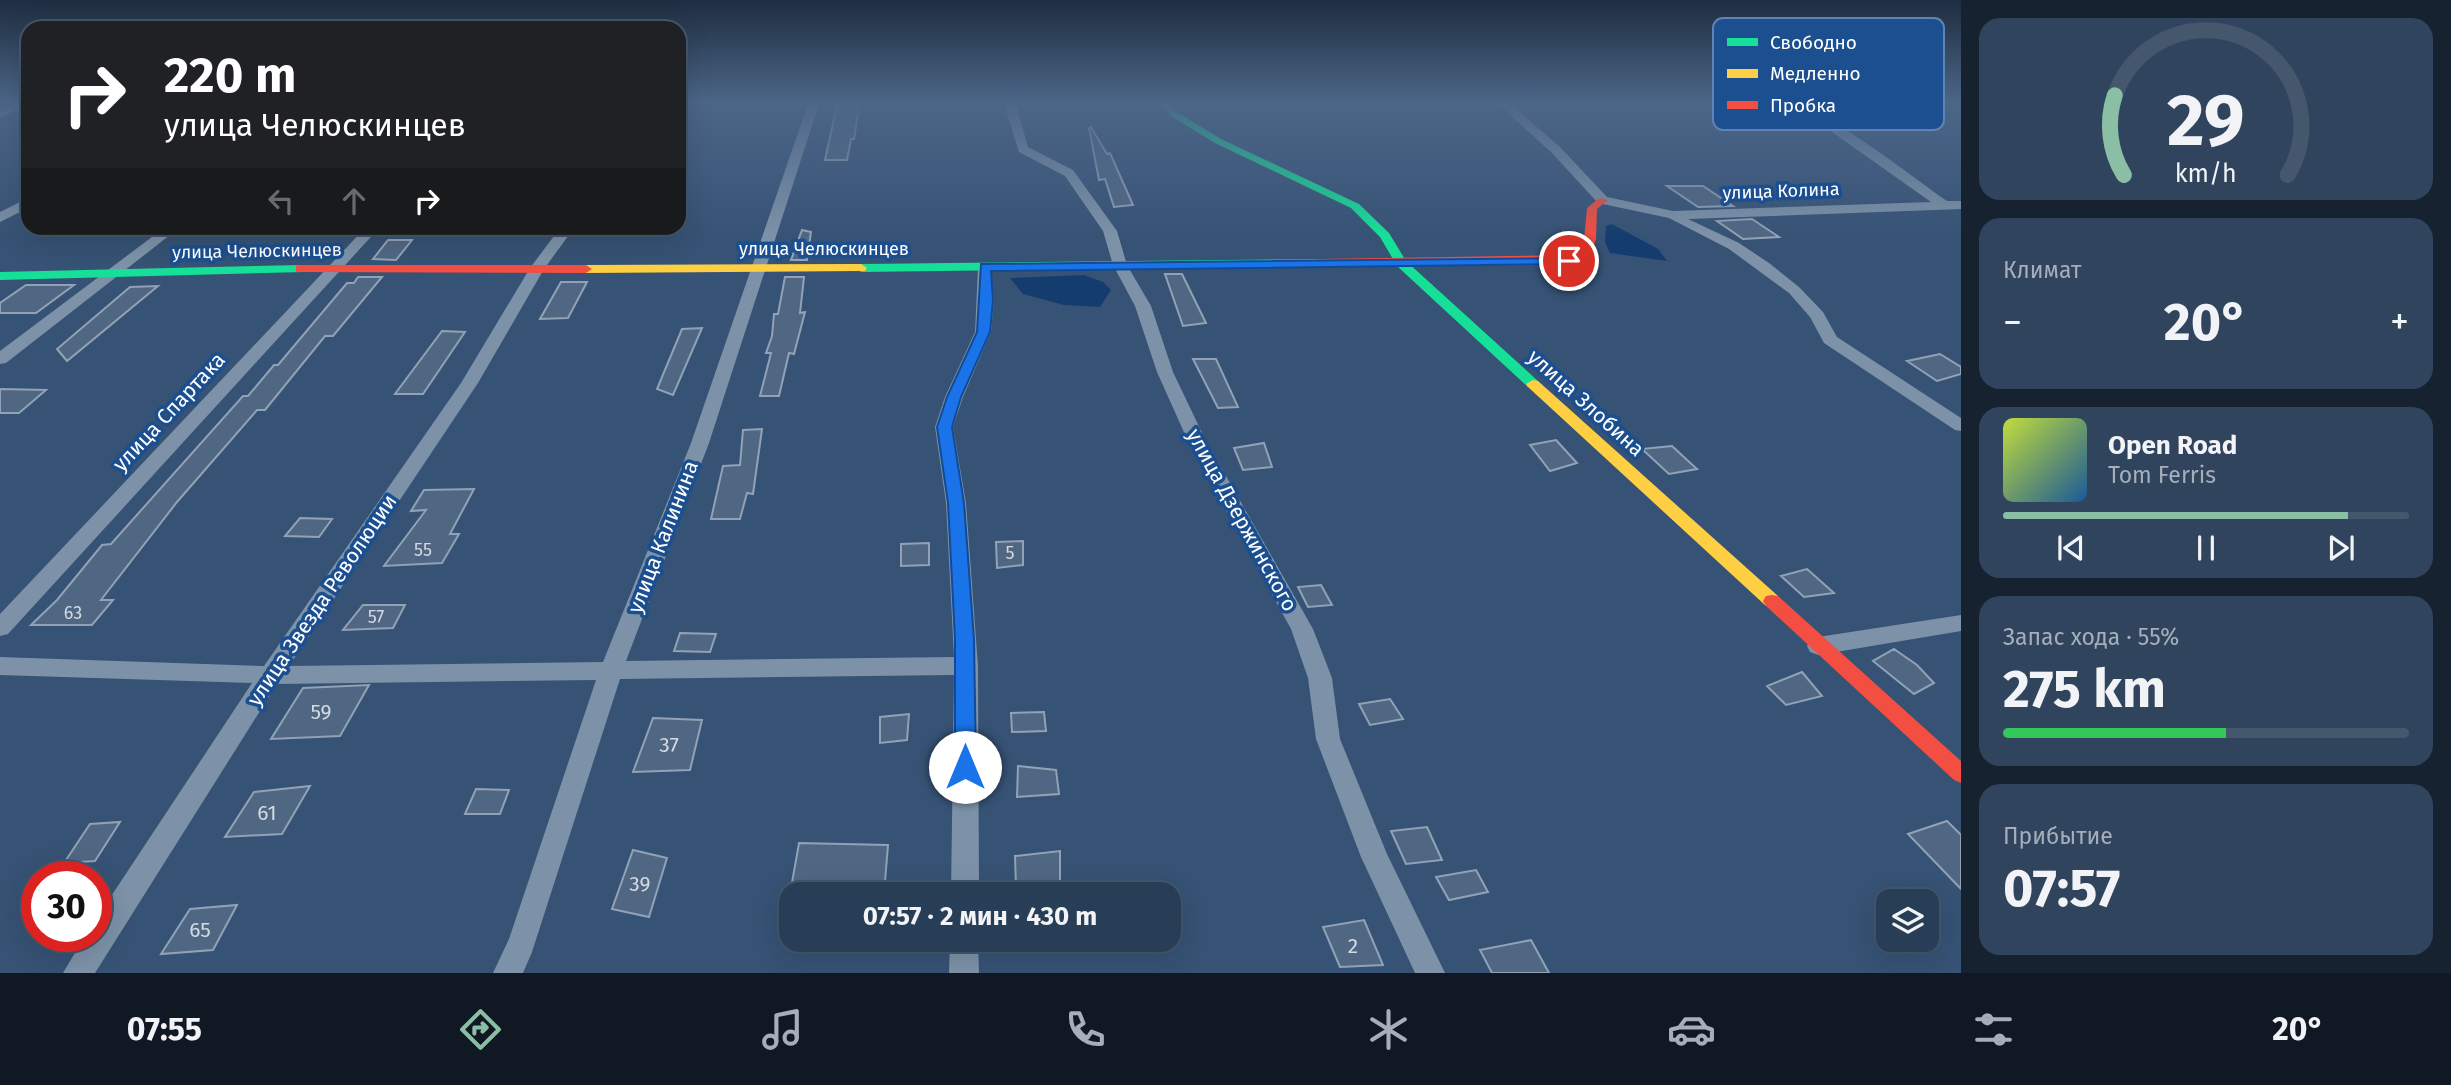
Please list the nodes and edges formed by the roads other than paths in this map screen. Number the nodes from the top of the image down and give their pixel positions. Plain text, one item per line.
1 (800, 146) edge
2 (1022, 146) edge
3 (1234, 146) edge
4 (1552, 146) edge
5 (1859, 146) edge
6 (1603, 200) junction
7 (1942, 205) junction
8 (1961, 205) edge
9 (21, 206) edge
10 (1673, 215) junction
11 (1961, 216) edge
12 (0, 218) edge
13 (162, 235) edge
14 (365, 235) edge
15 (561, 235) edge
16 (1401, 263) junction
17 (1121, 265) junction
18 (985, 267) junction
19 (332, 268) junction
20 (537, 268) junction
21 (758, 269) junction
22 (108, 275) junction
23 (0, 276) edge
24 (0, 359) edge
25 (1961, 426) edge
26 (1961, 623) edge
27 (0, 628) edge
28 (1818, 646) junction
29 (0, 666) edge
30 (966, 666) junction
31 (611, 670) junction
32 (270, 675) junction
33 (1961, 774) edge
34 (965, 882) edge
35 (964, 952) edge
36 (78, 973) edge
37 (508, 973) edge
38 (964, 973) edge
39 (1430, 973) edge

1 - 21 street, улица Калинина
2 - 17 street, улица Дзержинского
3 - 16 street, улица Злобина
4 - 6 street
5 - 7 street
6 - 10 street, улица Колина
6 - 16 street, улица Челюскинцев
7 - 8 street, улица Колина
7 - 10 street, улица Колина
7 - 11 street
9 - 12 street
10 - 25 street
13 - 22 street
14 - 19 street, улица Спартака
15 - 20 street, улица Звезда Революции
16 - 17 street, улица Челюскинцев
16 - 28 street, улица Злобина
17 - 18 street, улица Челюскинцев
17 - 39 street, улица Дзержинского
18 - 21 street, улица Челюскинцев
18 - 30 street
19 - 20 street, улица Челюскинцев
19 - 22 street, улица Челюскинцев
19 - 27 street, улица Спартака
20 - 21 street, улица Челюскинцев
20 - 32 street, улица Звезда Революции
21 - 31 street, улица Калинина
22 - 23 street, улица Челюскинцев
22 - 24 street
26 - 28 street
28 - 33 street, улица Злобина
29 - 32 street
30 - 31 street
30 - 34 street
31 - 32 street
31 - 37 street, улица Калинина
32 - 36 street, улица Звезда Революции
35 - 38 street

